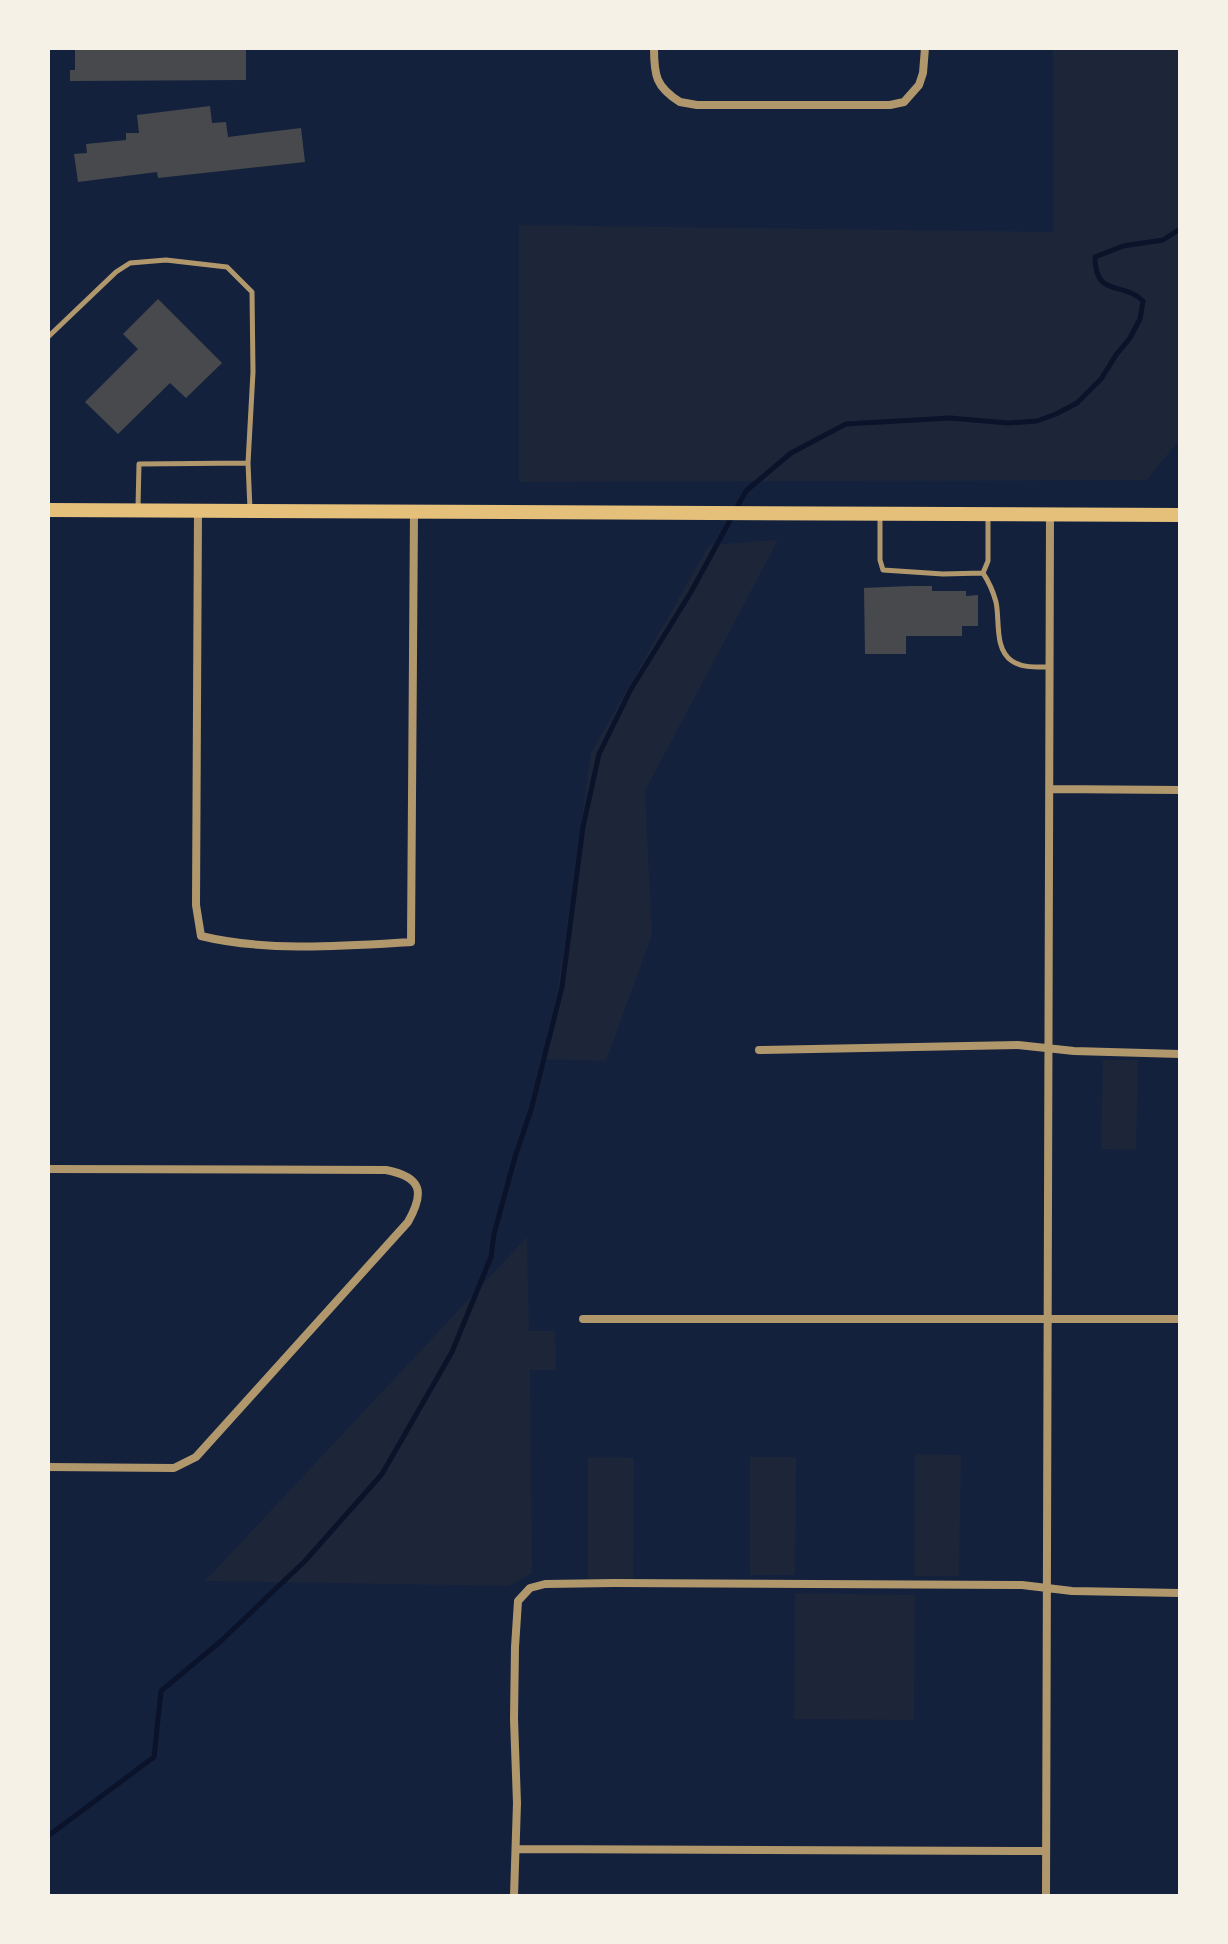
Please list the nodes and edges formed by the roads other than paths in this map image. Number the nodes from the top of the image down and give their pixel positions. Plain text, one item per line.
1 (654, 48) edge
2 (925, 48) edge
3 (48, 337) edge
4 (248, 463) junction
5 (48, 510) edge
6 (138, 510) junction
7 (198, 510) junction
8 (250, 510) junction
9 (414, 511) junction
10 (880, 513) junction
11 (988, 514) junction
12 (1050, 514) junction
13 (1180, 515) edge
14 (983, 573) junction
15 (1050, 667) junction
16 (1050, 789) junction
17 (1180, 790) edge
18 (1048, 1048) junction
19 (759, 1050) dead end
20 (1180, 1054) edge
21 (48, 1169) edge
22 (583, 1319) dead end
23 (1048, 1319) junction
24 (1180, 1319) edge
25 (48, 1467) edge
26 (1047, 1588) junction
27 (1180, 1593) edge
28 (517, 1849) junction
29 (1046, 1851) junction
30 (514, 1896) edge
31 (1046, 1896) edge

1 - 2 street
3 - 4 lane
4 - 6 lane
4 - 8 lane
5 - 6 main road
6 - 7 main road
7 - 8 main road
7 - 9 street
8 - 9 main road
9 - 10 main road
10 - 11 main road
10 - 14 lane
11 - 12 main road
11 - 14 lane
12 - 13 main road
12 - 15 street
14 - 15 lane
15 - 16 street
16 - 17 street
16 - 18 street
18 - 19 street
18 - 20 street
18 - 23 street
21 - 25 street
22 - 23 street
23 - 24 street
23 - 26 street
26 - 27 street
26 - 28 street
26 - 29 street
28 - 29 street
28 - 30 street
29 - 31 street

